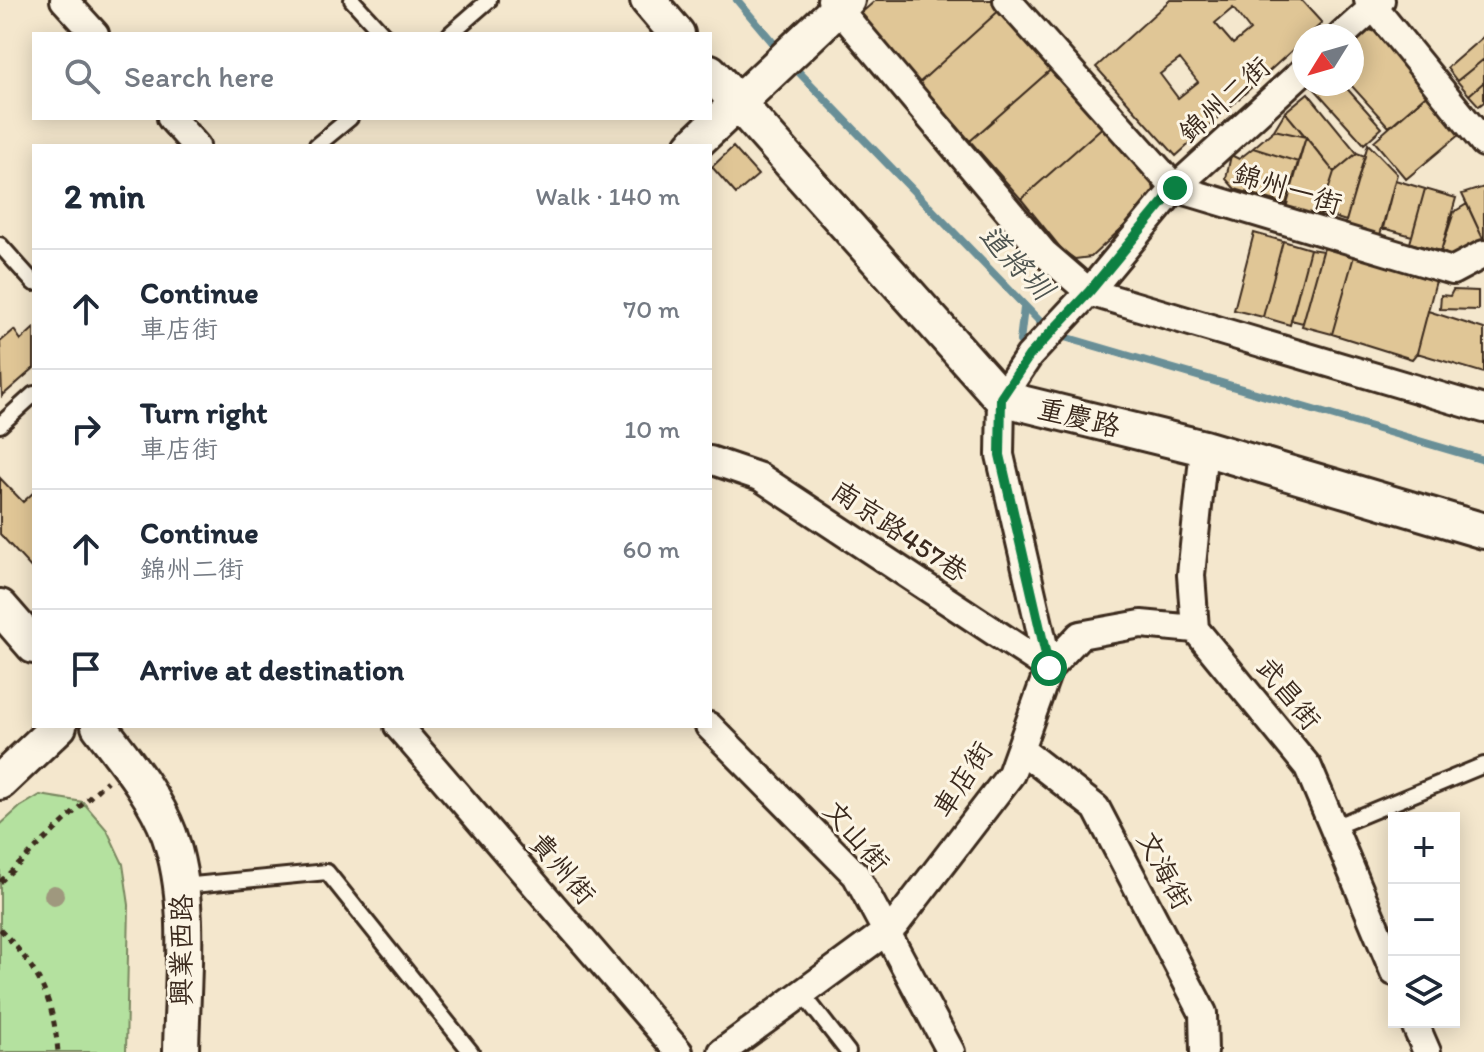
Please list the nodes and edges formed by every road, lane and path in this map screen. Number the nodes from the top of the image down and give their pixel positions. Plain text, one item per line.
1 (64, 0) edge
2 (352, 0) edge
3 (489, 0) edge
4 (648, 0) edge
5 (1007, 0) edge
6 (1374, 2) edge
7 (834, 8) edge
8 (1353, 24) edge
9 (93, 32) edge
10 (381, 32) edge
11 (452, 32) edge
12 (675, 32) edge
13 (712, 74) edge
14 (1292, 81) edge
15 (738, 104) junction
16 (173, 120) edge
17 (348, 120) edge
18 (1484, 143) edge
19 (194, 144) edge
20 (318, 144) edge
21 (694, 144) edge
22 (1175, 188) junction
23 (0, 245) edge
24 (1484, 254) edge
25 (32, 281) edge
26 (1082, 299) junction
27 (32, 396) edge
28 (1001, 398) junction
29 (1484, 409) edge
30 (0, 425) edge
31 (1204, 448) junction
32 (712, 461) edge
33 (1484, 531) edge
34 (0, 607) edge
35 (1195, 629) junction
36 (32, 644) edge
37 (1049, 668) junction
38 (57, 728) edge
39 (101, 728) edge
40 (400, 728) edge
41 (711, 728) edge
42 (1020, 749) junction
43 (1484, 765) edge
44 (108, 781) dead end
45 (0, 782) edge
46 (1334, 827) junction
47 (0, 882) edge
48 (183, 886) junction
49 (0, 929) edge
50 (887, 931) junction
51 (1388, 958) edge
52 (802, 993) junction
53 (1417, 1028) edge
54 (58, 1052) edge
55 (181, 1052) edge
56 (471, 1052) edge
57 (679, 1052) edge
58 (722, 1052) edge
59 (848, 1052) edge
60 (951, 1052) edge
61 (1204, 1052) edge
62 (1427, 1052) edge

1 - 9 street
2 - 10 lane
3 - 11 lane
4 - 12 street
5 - 22 street
6 - 8 street
6 - 18 street
7 - 15 street
7 - 26 street
13 - 15 street, 重慶路
14 - 22 street, 錦州二街
15 - 21 street
15 - 28 street, 重慶路
16 - 19 street
17 - 20 lane
22 - 24 street, 錦州一街
22 - 26 street, 錦州二街
23 - 25 lane
26 - 28 street, 錦州二街
26 - 29 street
27 - 30 lane
28 - 31 street, 重慶路
28 - 37 street
31 - 33 street, 重慶路
31 - 35 street
32 - 37 street, 南京路457巷
34 - 36 street
35 - 37 street
35 - 46 street, 武昌街
37 - 42 street, 車店街
38 - 45 street
39 - 48 street, 興業西路
40 - 57 street, 貴州街
41 - 50 street, 文山街
42 - 50 street, 車店街
42 - 61 street, 文海街
43 - 46 lane
44 - 47 path
46 - 51 street, 武昌街
48 - 55 street, 興業西路
48 - 56 lane
49 - 54 path
50 - 52 street, 車店街
50 - 60 street, 文山街
52 - 58 street, 車店街
52 - 59 lane
53 - 62 street

